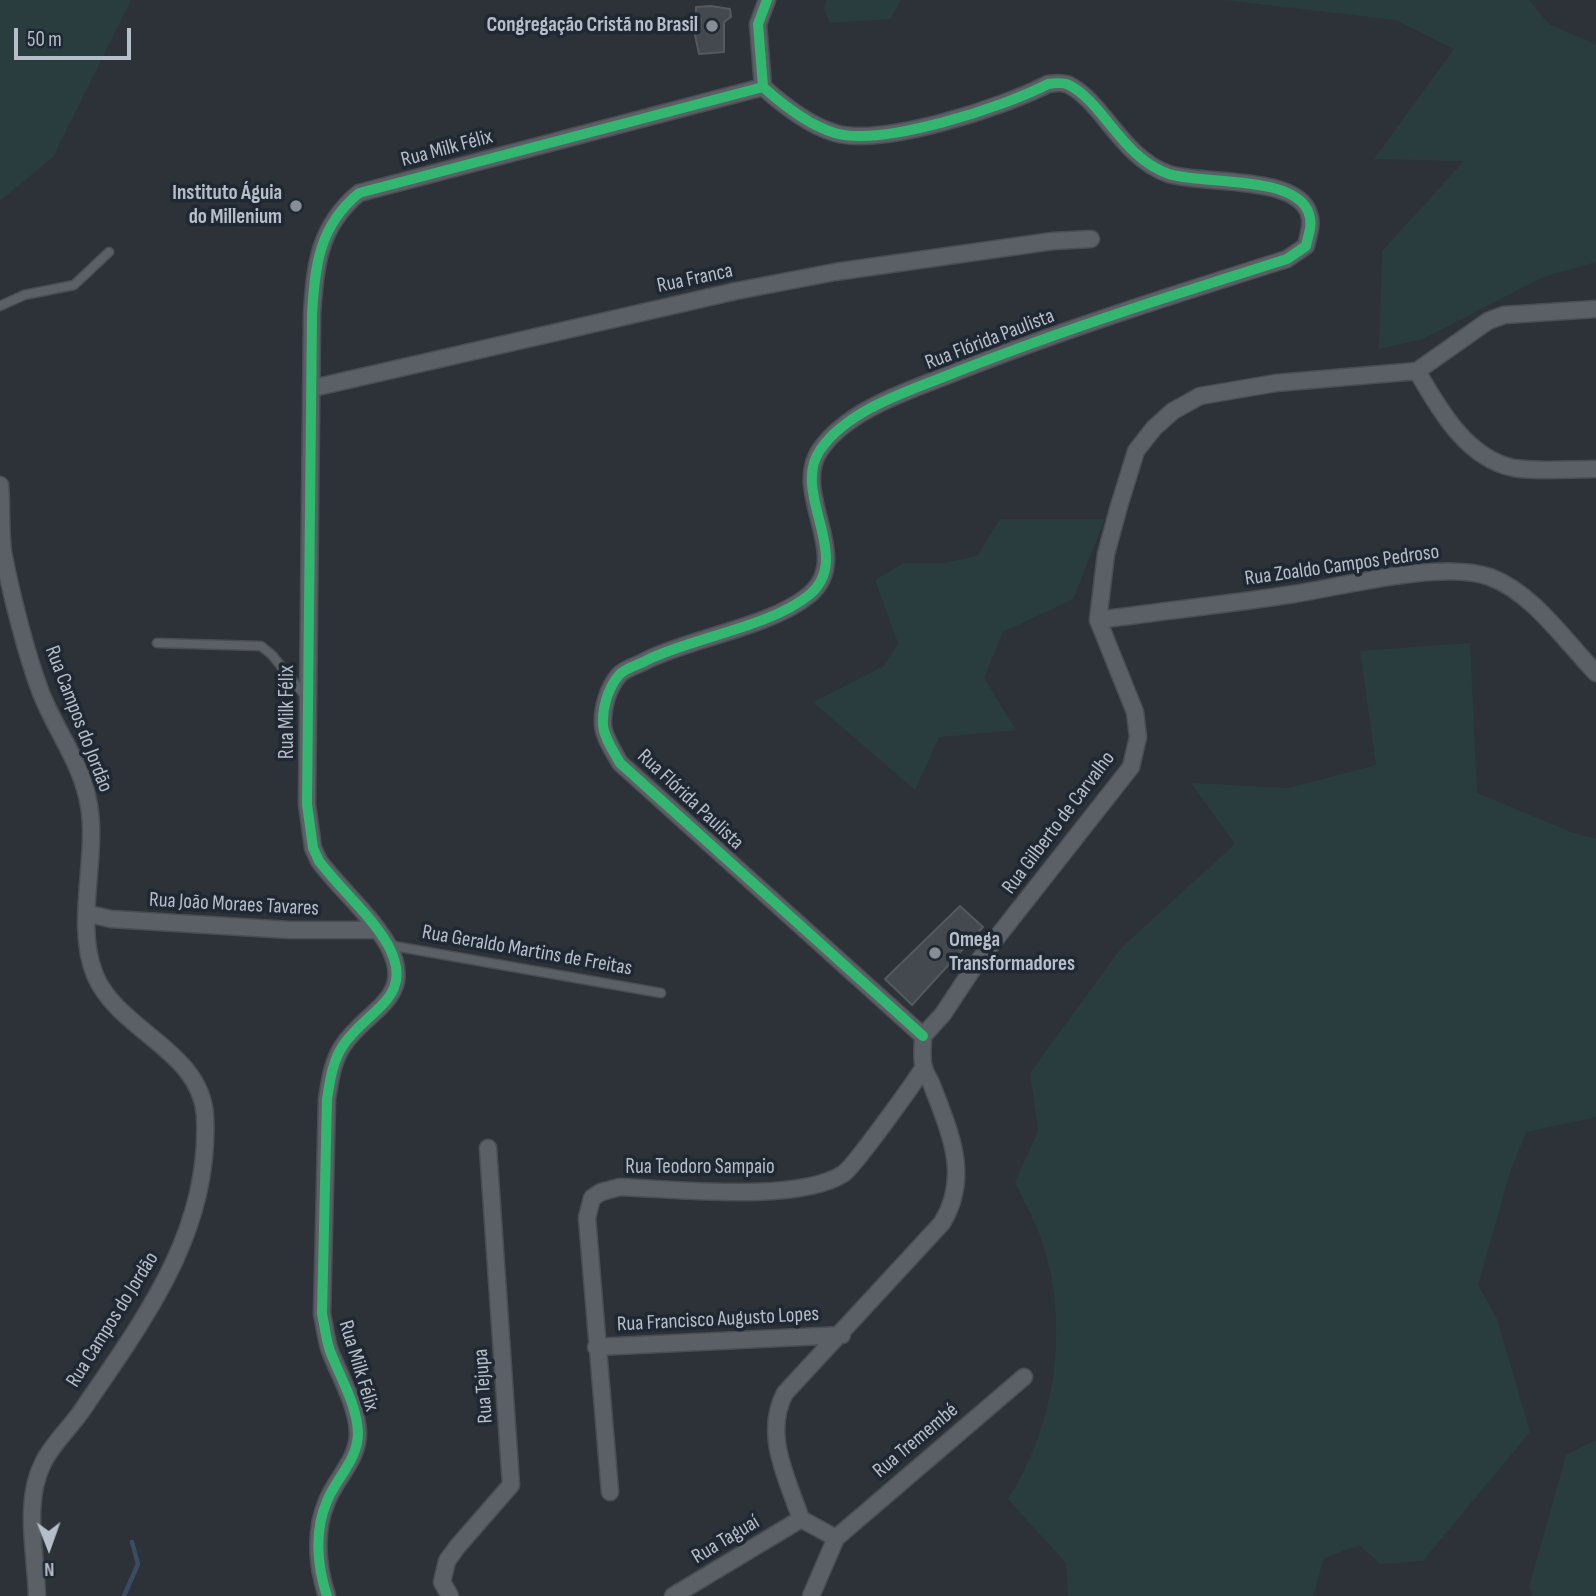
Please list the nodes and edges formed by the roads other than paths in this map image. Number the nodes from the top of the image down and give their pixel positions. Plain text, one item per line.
1 (767, 0) edge
2 (763, 87) junction
3 (1091, 239) dead end
4 (109, 252) dead end
5 (0, 306) edge
6 (1596, 309) edge
7 (1417, 371) junction
8 (313, 388) junction
9 (1596, 469) edge
10 (0, 485) edge
11 (1098, 620) junction
12 (157, 643) dead end
13 (1596, 673) edge
14 (306, 697) junction
15 (89, 914) junction
16 (377, 930) junction
17 (387, 944) junction
18 (661, 993) dead end
19 (923, 1035) junction
20 (923, 1067) junction
21 (488, 1148) dead end
22 (842, 1335) junction
23 (596, 1348) junction
24 (1024, 1377) dead end
25 (610, 1492) dead end
26 (801, 1519) junction
27 (836, 1538) junction
28 (37, 1596) edge
29 (327, 1596) edge
30 (450, 1596) edge
31 (673, 1596) edge
32 (811, 1596) edge

1 - 2 street
2 - 8 street, Rua Milk Félix
2 - 19 street, Rua Flórida Paulista
3 - 8 street, Rua Franca
4 - 5 lane
6 - 7 street, Rua Gilberto de Carvalho
7 - 9 street
7 - 11 street, Rua Gilberto de Carvalho
8 - 14 street, Rua Milk Félix
10 - 15 street, Rua Campos do Jordão
11 - 13 street, Rua Zoaldo Campos Pedroso
11 - 19 street, Rua Gilberto de Carvalho
12 - 14 lane
14 - 16 street, Rua Milk Félix
15 - 16 street, Rua João Moraes Tavares
15 - 28 street, Rua Campos do Jordão
16 - 17 street, Rua Milk Félix
17 - 18 lane, Rua Geraldo Martins de Freitas
17 - 29 street, Rua Milk Félix
19 - 20 street
20 - 22 street
20 - 23 street, Rua Teodoro Sampaio
21 - 30 street, Rua Tejupa
22 - 23 street, Rua Francisco Augusto Lopes
22 - 26 street
23 - 25 street, Rua Teodoro Sampaio
24 - 27 street, Rua Tremembé
26 - 27 street
26 - 31 street, Rua Taguaí
27 - 32 street

